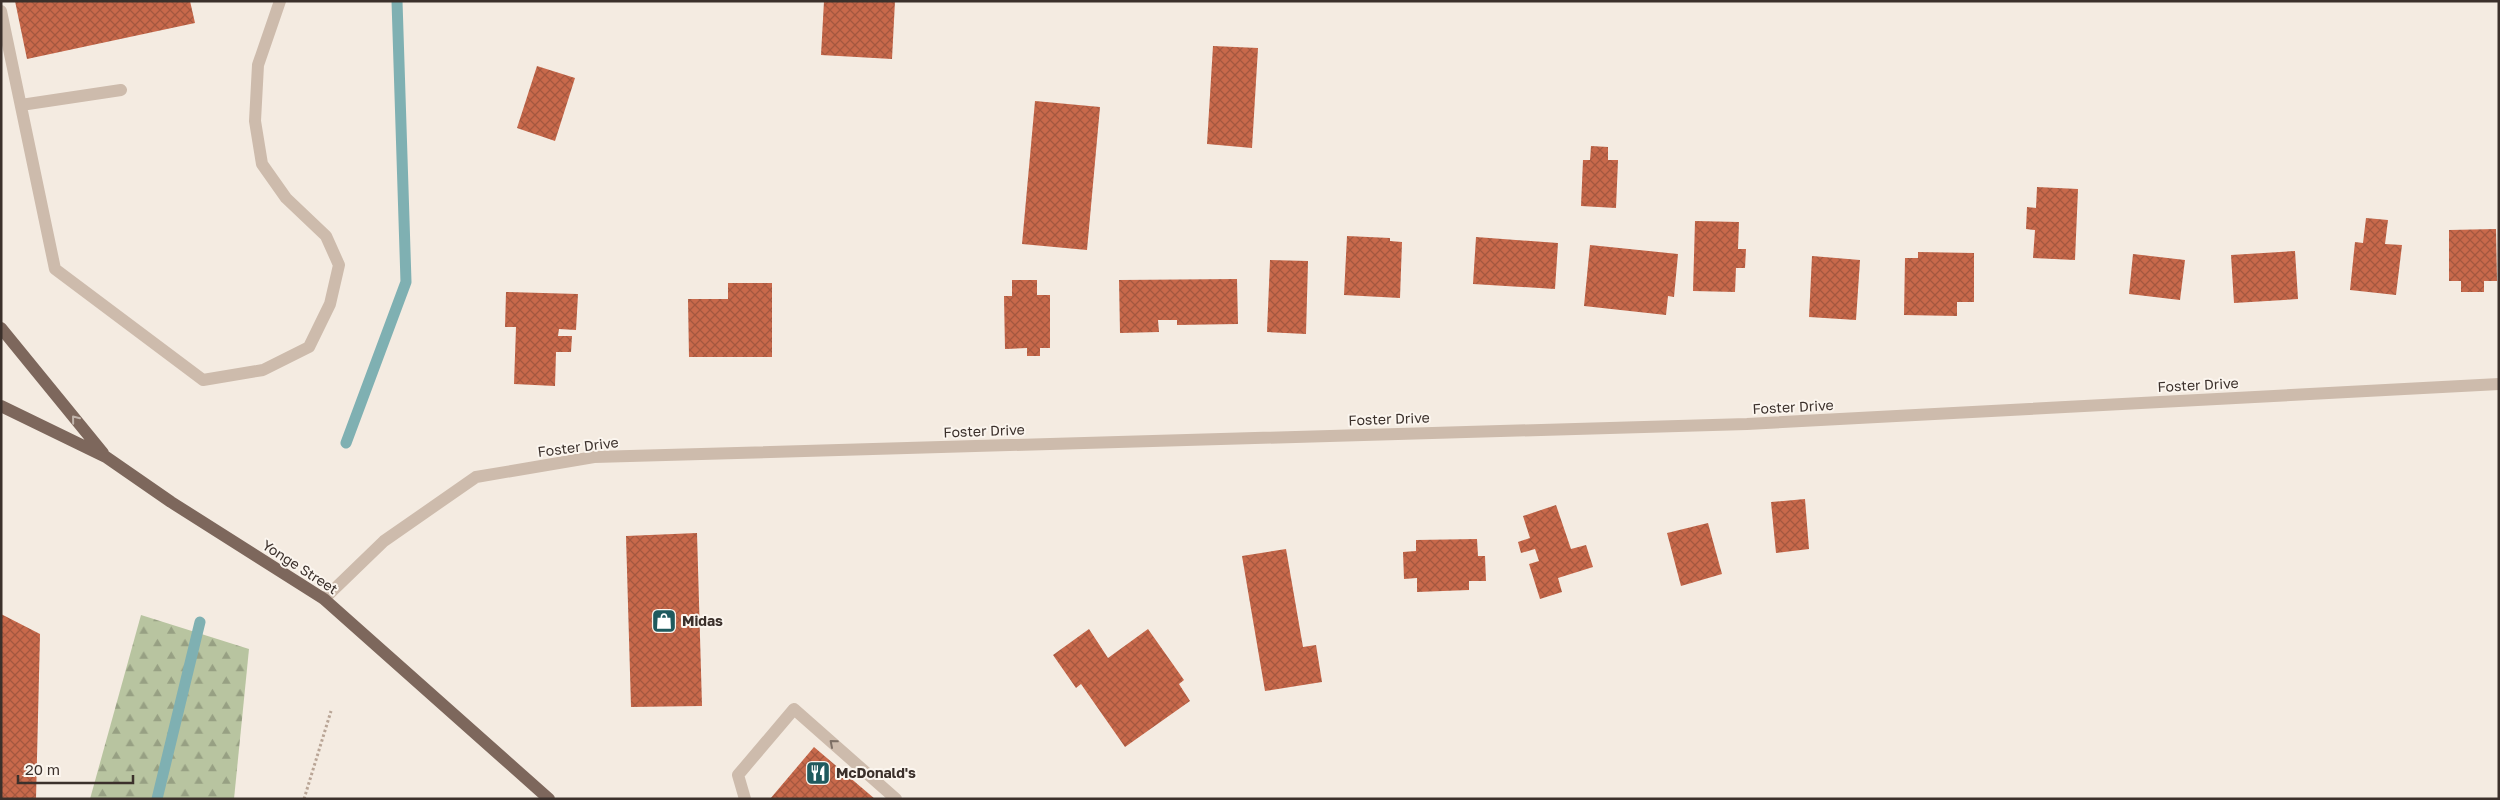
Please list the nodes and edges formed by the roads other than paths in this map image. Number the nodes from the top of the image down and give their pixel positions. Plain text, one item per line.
1 (280, 1) edge
2 (1, 11) edge
3 (120, 90) dead end
4 (21, 105) junction
5 (1, 328) edge
6 (2499, 384) edge
7 (1, 406) edge
8 (106, 457) junction
9 (324, 599) junction
10 (542, 796) edge
11 (744, 799) edge
12 (896, 799) edge

1 - 4 street
2 - 4 street
3 - 4 street
8 -> 5 main road
6 - 9 street, Foster Drive
7 - 8 main road, Yonge Street
8 - 9 main road, Yonge Street
9 - 10 main road, Yonge Street
12 -> 11 street

